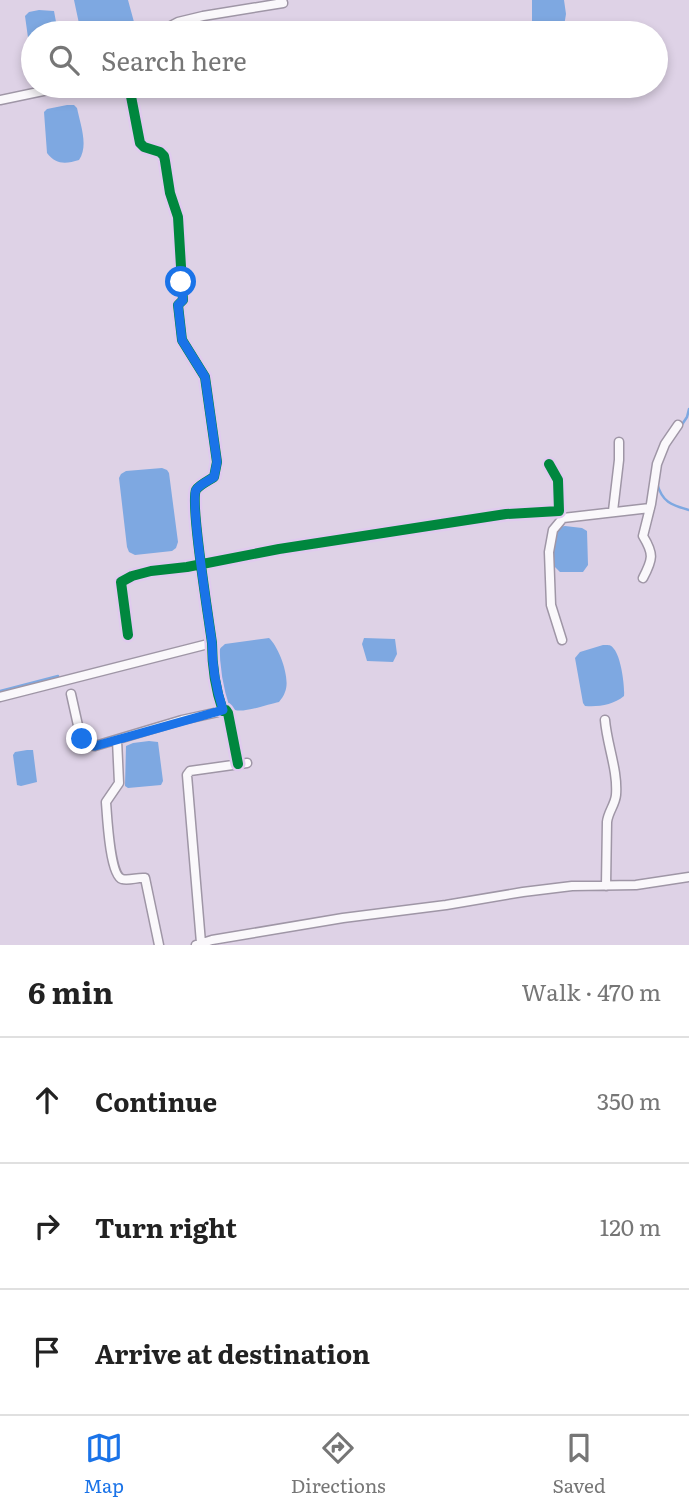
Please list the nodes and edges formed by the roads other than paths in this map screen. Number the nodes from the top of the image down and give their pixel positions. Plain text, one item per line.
1 (282, 0) edge
2 (182, 21) edge
3 (21, 96) edge
4 (131, 98) edge
5 (0, 100) edge
6 (678, 425) dead end
7 (618, 442) dead end
8 (549, 464) dead end
9 (650, 508) junction
10 (613, 511) junction
11 (561, 514) junction
12 (202, 564) junction
13 (643, 578) dead end
14 (128, 635) dead end
15 (562, 640) dead end
16 (212, 643) junction
17 (71, 694) dead end
18 (0, 697) edge
19 (223, 710) junction
20 (605, 720) dead end
21 (117, 740) junction
22 (689, 877) edge
23 (606, 886) junction
24 (199, 944) edge
25 (159, 945) edge

1 - 2 street
3 - 5 street
4 - 12 street
6 - 9 street
7 - 10 street
8 - 11 street
9 - 10 street
9 - 13 street
10 - 11 street
11 - 12 street
11 - 15 street
12 - 14 street
12 - 16 street
16 - 18 street
16 - 19 street
17 - 21 street
19 - 21 street
19 - 24 street
20 - 23 street
21 - 25 street
22 - 23 street
23 - 24 street

